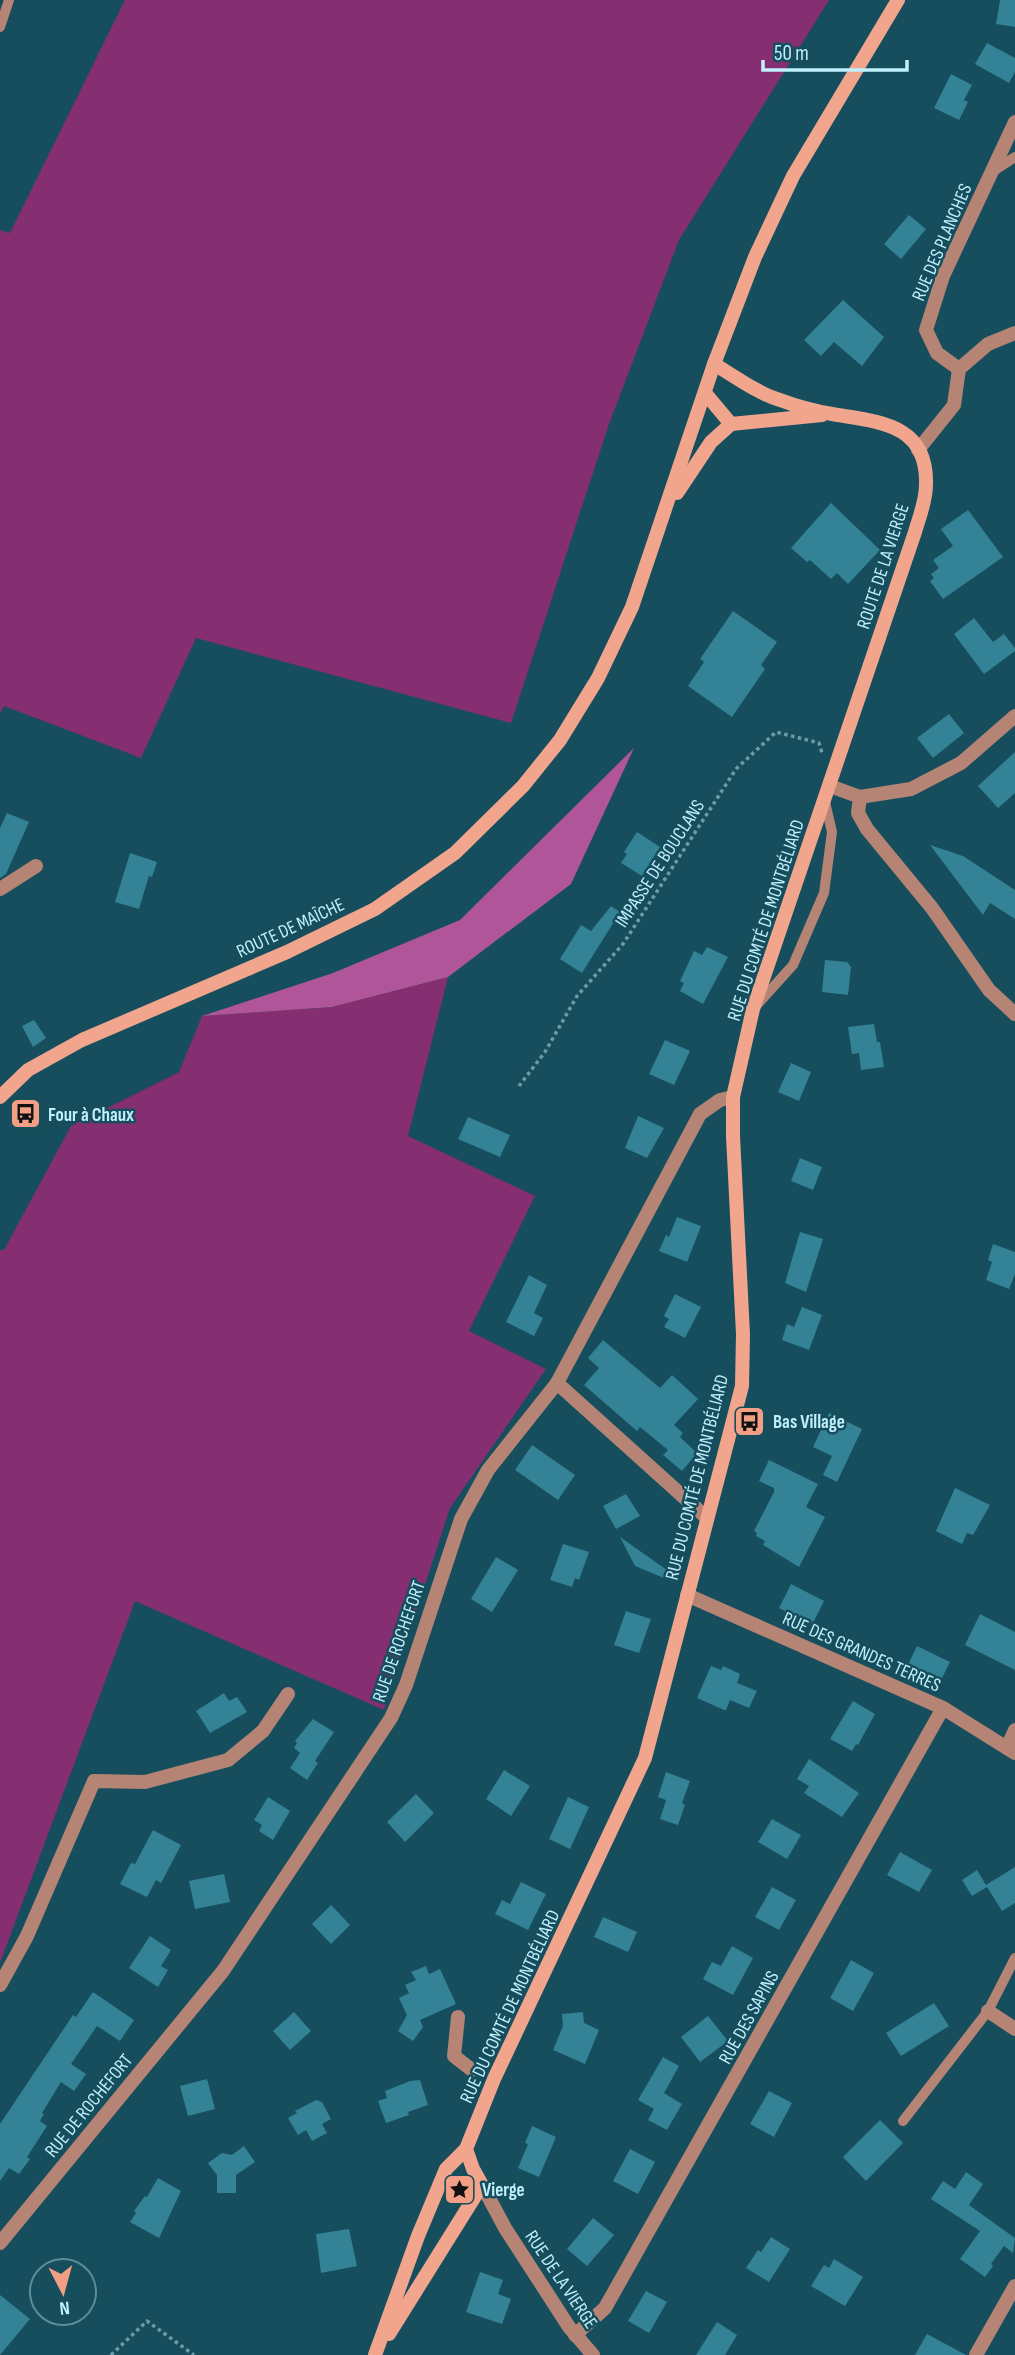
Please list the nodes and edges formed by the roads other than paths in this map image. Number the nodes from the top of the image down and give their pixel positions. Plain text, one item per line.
1 (9, 0) edge
2 (900, 0) edge
3 (0, 27) edge
4 (1015, 122) edge
5 (1015, 157) edge
6 (991, 172) junction
7 (1015, 334) edge
8 (714, 363) junction
9 (959, 369) junction
10 (705, 393) junction
11 (831, 414) junction
12 (731, 424) junction
13 (918, 450) junction
14 (667, 509) junction
15 (1015, 716) edge
16 (830, 786) junction
17 (860, 797) junction
18 (825, 802) junction
19 (36, 866) dead end
20 (0, 889) edge
21 (753, 1009) junction
22 (1015, 1014) edge
23 (0, 1097) edge
24 (733, 1097) junction
25 (557, 1383) junction
26 (707, 1518) junction
27 (687, 1595) junction
28 (288, 1694) dead end
29 (943, 1709) junction
30 (1015, 1730) edge
31 (1011, 1750) edge
32 (1015, 1958) edge
33 (0, 1985) edge
34 (988, 2011) junction
35 (458, 2017) dead end
36 (1015, 2029) edge
37 (472, 2070) dead end
38 (903, 2121) dead end
39 (466, 2149) junction
40 (482, 2185) junction
41 (0, 2243) edge
42 (1015, 2286) edge
43 (575, 2335) junction
44 (587, 2353) edge
45 (375, 2355) edge
46 (975, 2355) edge

1 - 3 lane
2 - 8 street
4 - 6 street, RUE DES PLANCHES
5 - 6 lane
6 - 9 street, RUE DES PLANCHES
7 - 9 street
8 - 10 street
8 - 11 street
9 - 13 street
10 - 12 street
10 - 14 street
11 - 12 street
11 - 13 street
12 - 14 street
13 - 16 street, ROUTE DE LA VIERGE
14 - 23 street, ROUTE DE MAÎCHE
15 - 17 street
16 - 17 street
16 - 18 street, RUE DU COMTÉ DE MONTBÉLIARD
17 - 22 street
18 - 21 street, RUE DU COMTÉ DE MONTBÉLIARD
18 - 21 lane
19 - 20 street
21 - 24 street, RUE DU COMTÉ DE MONTBÉLIARD
24 - 25 street, RUE DE ROCHEFORT
24 - 26 street, RUE DU COMTÉ DE MONTBÉLIARD
25 - 26 street
25 - 41 street, RUE DE ROCHEFORT
26 - 27 street, RUE DU COMTÉ DE MONTBÉLIARD
27 - 29 street, RUE DES GRANDES TERRES
27 - 39 street, RUE DU COMTÉ DE MONTBÉLIARD
28 - 33 street
29 - 31 street, RUE DES GRANDES TERRES
29 - 43 street, RUE DES SAPINS
30 - 31 street
32 - 34 lane
34 - 36 street
34 - 38 lane
35 - 37 street, RUE DU COMTÉ DE MONTBÉLIARD
39 - 40 street
39 - 45 street, RUE DU COMTÉ DE MONTBÉLIARD
40 - 43 street, RUE DE LA VIERGE
40 - 45 street, RUE DU COMTÉ DE MONTBÉLIARD
42 - 46 street
43 - 44 street, RUE DE LA VIERGE

